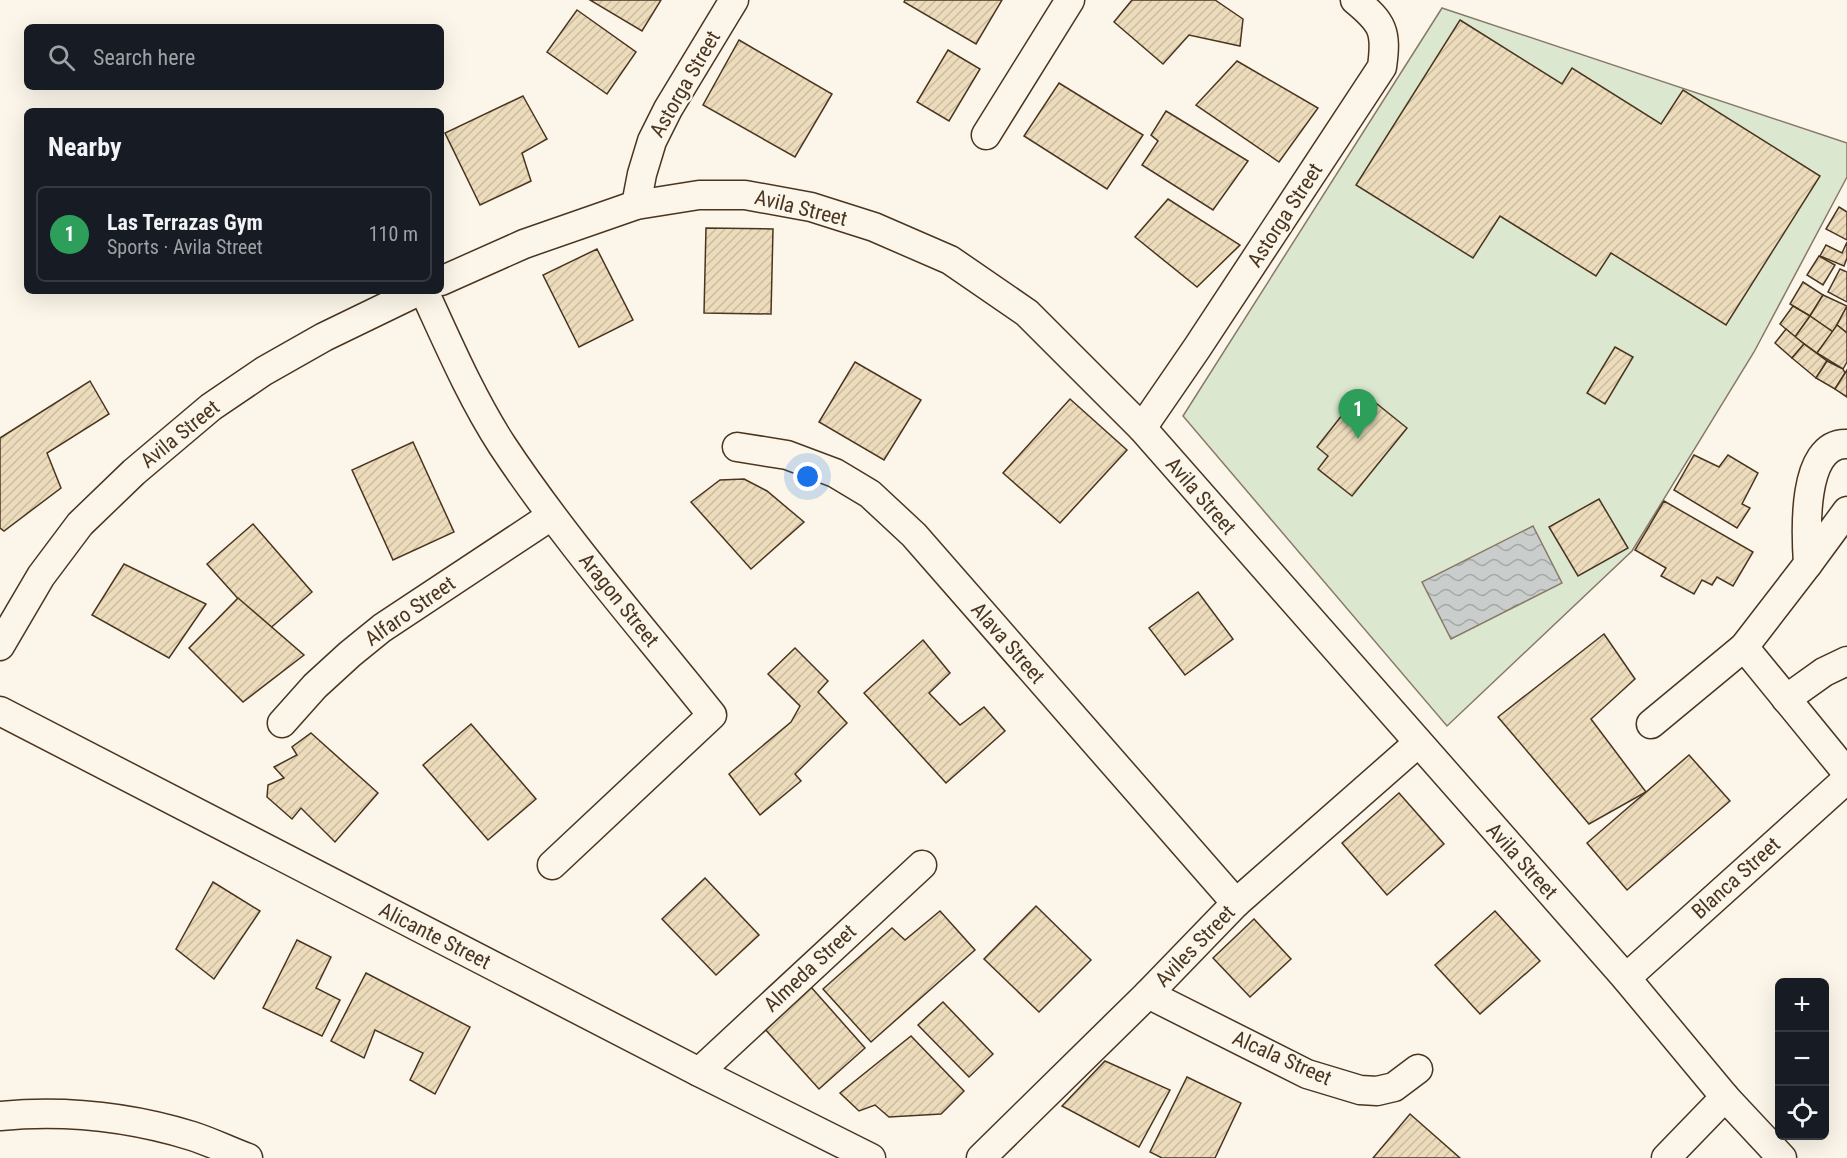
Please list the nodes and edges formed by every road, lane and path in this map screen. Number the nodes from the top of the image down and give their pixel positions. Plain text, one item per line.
1 (734, 0) edge
2 (1070, 0) edge
3 (1355, 0) edge
4 (986, 135) dead end
5 (636, 205) junction
6 (444, 280) edge
7 (416, 294) edge
8 (423, 294) edge
9 (1142, 428) junction
10 (1847, 444) edge
11 (737, 447) dead end
12 (1847, 511) edge
13 (552, 516) junction
14 (1808, 564) junction
15 (0, 645) edge
16 (1744, 647) junction
17 (1847, 661) edge
18 (1786, 699) junction
19 (0, 711) edge
20 (282, 723) dead end
21 (1651, 724) dead end
22 (1418, 743) junction
23 (1847, 773) edge
24 (1847, 779) edge
25 (552, 865) dead end
26 (922, 865) dead end
27 (1236, 903) junction
28 (1626, 978) junction
29 (1148, 994) junction
30 (1418, 1069) dead end
31 (699, 1072) junction
32 (1725, 1097) junction
33 (0, 1116) edge
34 (248, 1158) edge
35 (871, 1158) edge
36 (981, 1158) edge
37 (1666, 1158) edge
38 (1782, 1158) edge

1 - 5 street, Astorga Street
2 - 4 street
3 - 9 street, Astorga Street
5 - 6 street, Avila Street
5 - 9 street, Avila Street
7 - 15 street, Avila Street
8 - 13 street, Aragon Street
9 - 22 street, Avila Street
10 - 14 street
11 - 27 street, Alava Street
12 - 14 street
13 - 20 street, Alfaro Street
13 - 25 street, Aragon Street
14 - 16 street
16 - 18 street
16 - 21 street
17 - 18 street
18 - 23 street
19 - 31 street, Alicante Street
22 - 27 street, Aviles Street
22 - 28 street, Avila Street
24 - 28 street, Blanca Street
26 - 31 street, Almeda Street
27 - 29 street, Aviles Street
28 - 32 street, Avila Street
29 - 30 street, Alcala Street
29 - 36 street, Aviles Street
31 - 35 street, Alicante Street
32 - 37 street
32 - 38 street, Avila Street
33 - 34 street

